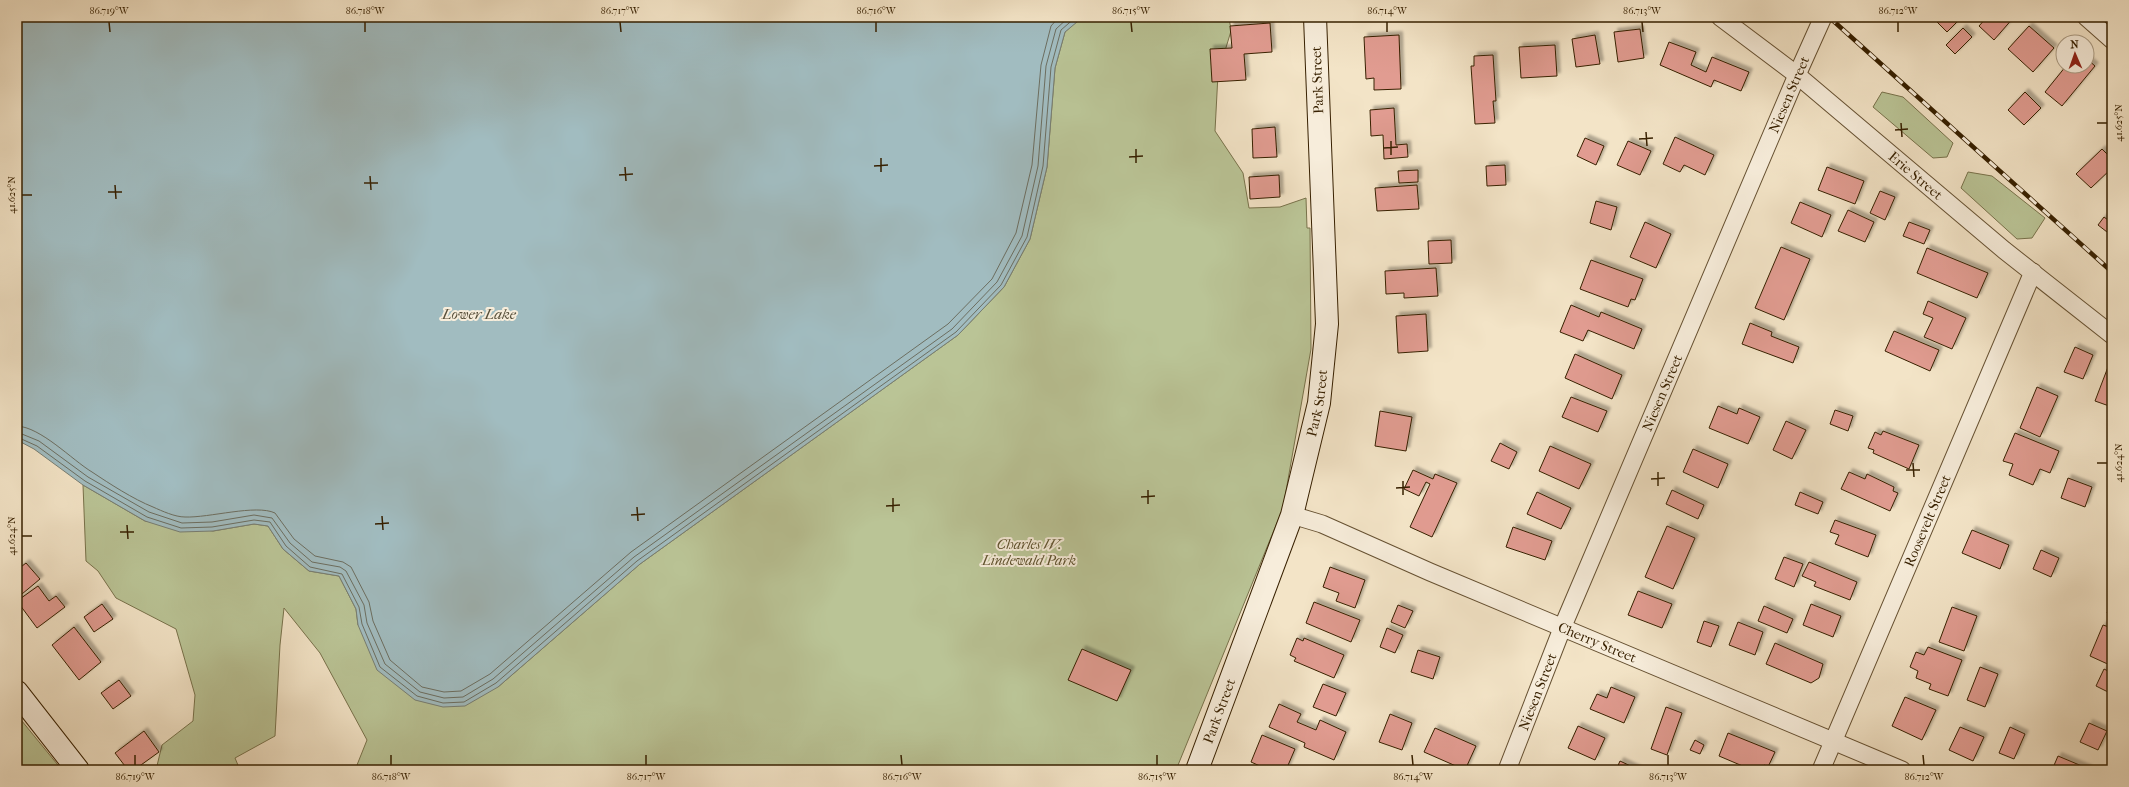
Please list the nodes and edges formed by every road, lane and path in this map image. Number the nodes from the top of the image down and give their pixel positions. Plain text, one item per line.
1 (1315, 17) edge
2 (1720, 17) edge
3 (1823, 17) edge
4 (2086, 17) edge
5 (2112, 40) edge
6 (1797, 75) junction
7 (2033, 272) junction
8 (2112, 335) edge
9 (1292, 515) junction
10 (1563, 626) junction
11 (17, 692) edge
12 (1833, 741) junction
13 (78, 770) edge
14 (1198, 770) edge
15 (1507, 770) edge
16 (1821, 770) edge
17 (1902, 770) edge

1 - 9 street, Park Street
2 - 6 street, Erie Street
3 - 6 street, Niesen Street
4 - 5 street
6 - 7 street, Erie Street
6 - 10 street, Niesen Street
7 - 8 street, Erie Street
7 - 12 street, Roosevelt Street
9 - 10 street, Cherry Street
9 - 14 street, Park Street
10 - 12 street, Cherry Street
10 - 15 street, Niesen Street
11 - 13 street
12 - 16 street, Roosevelt Street
12 - 17 street, Cherry Street

